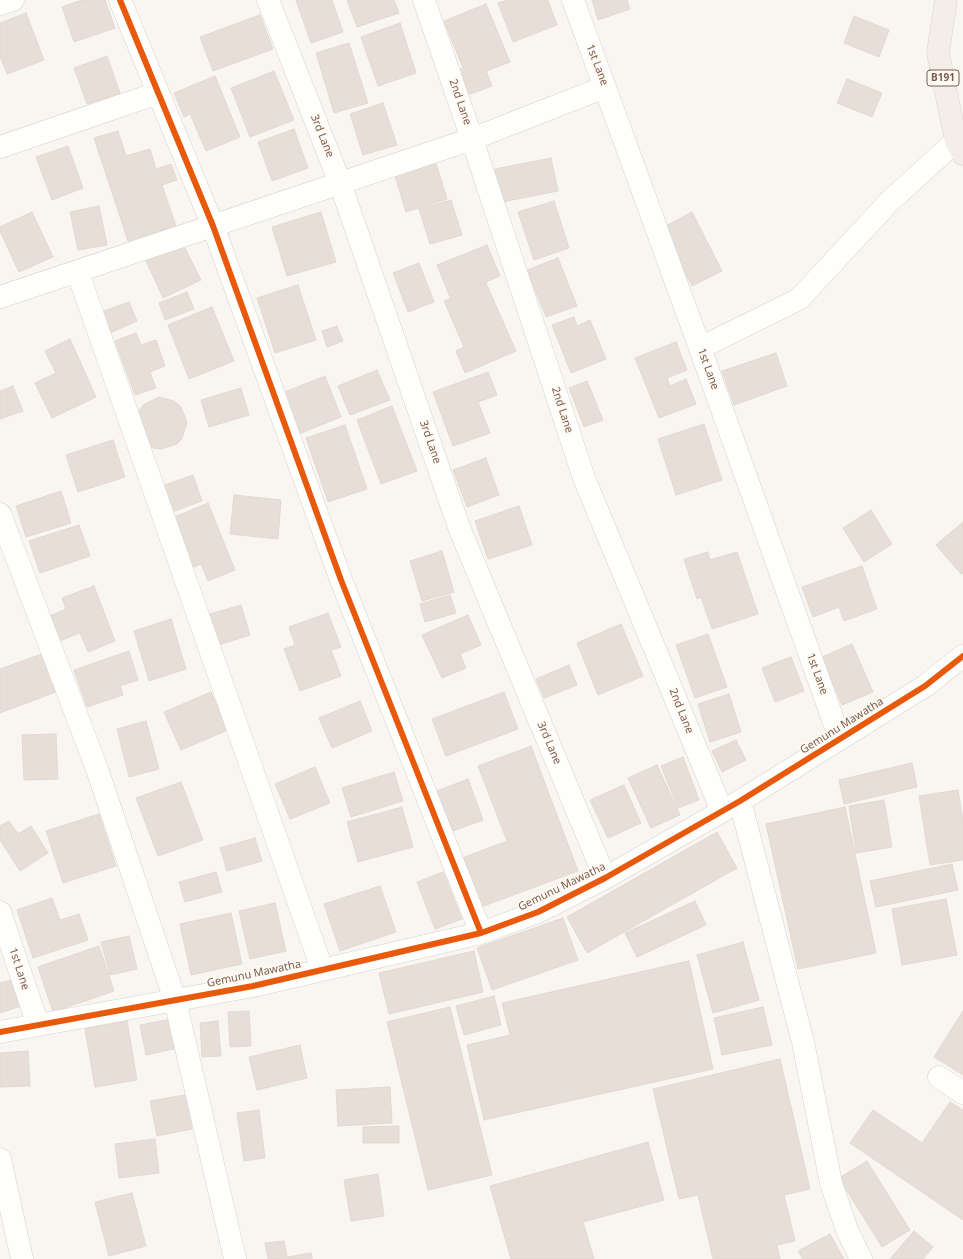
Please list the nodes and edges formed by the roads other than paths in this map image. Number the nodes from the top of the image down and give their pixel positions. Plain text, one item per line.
1 (13, 0) edge
2 (120, 0) edge
3 (268, 0) edge
4 (424, 0) edge
5 (573, 0) edge
6 (946, 0) edge
7 (0, 4) edge
8 (606, 87) junction
9 (158, 92) junction
10 (472, 139) junction
11 (0, 147) edge
12 (960, 148) edge
13 (340, 183) junction
14 (214, 226) junction
15 (78, 273) junction
16 (0, 297) edge
17 (700, 348) junction
18 (0, 514) edge
19 (963, 656) edge
20 (840, 739) junction
21 (731, 806) junction
22 (605, 878) junction
23 (0, 912) edge
24 (481, 933) junction
25 (322, 969) junction
26 (175, 1000) junction
27 (38, 1025) junction
28 (0, 1032) edge
29 (939, 1076) dead end
30 (963, 1093) edge
31 (0, 1159) edge
32 (22, 1259) edge
33 (235, 1259) edge
34 (861, 1259) edge

1 - 7 street
2 - 9 street
3 - 13 street, 3rd Lane
4 - 10 street, 2nd Lane
5 - 8 street, 1st Lane
6 - 12 main road, B191
8 - 10 street
8 - 17 street, 1st Lane
9 - 11 street
9 - 14 street
10 - 13 street
10 - 21 street, 2nd Lane
12 - 17 street
13 - 14 street
13 - 22 street, 3rd Lane
14 - 15 street
14 - 24 street
15 - 16 street
15 - 25 street
17 - 20 street, 1st Lane
18 - 26 street
19 - 20 street, Gemunu Mawatha
20 - 21 street, Gemunu Mawatha
21 - 22 street, Gemunu Mawatha
21 - 34 street, 2nd Lane
22 - 24 street, Gemunu Mawatha
23 - 27 street, 1st Lane
24 - 25 street, Gemunu Mawatha
25 - 26 street, Gemunu Mawatha
26 - 27 street, Gemunu Mawatha
26 - 33 street
27 - 28 street, Gemunu Mawatha
29 - 30 street
31 - 32 street

